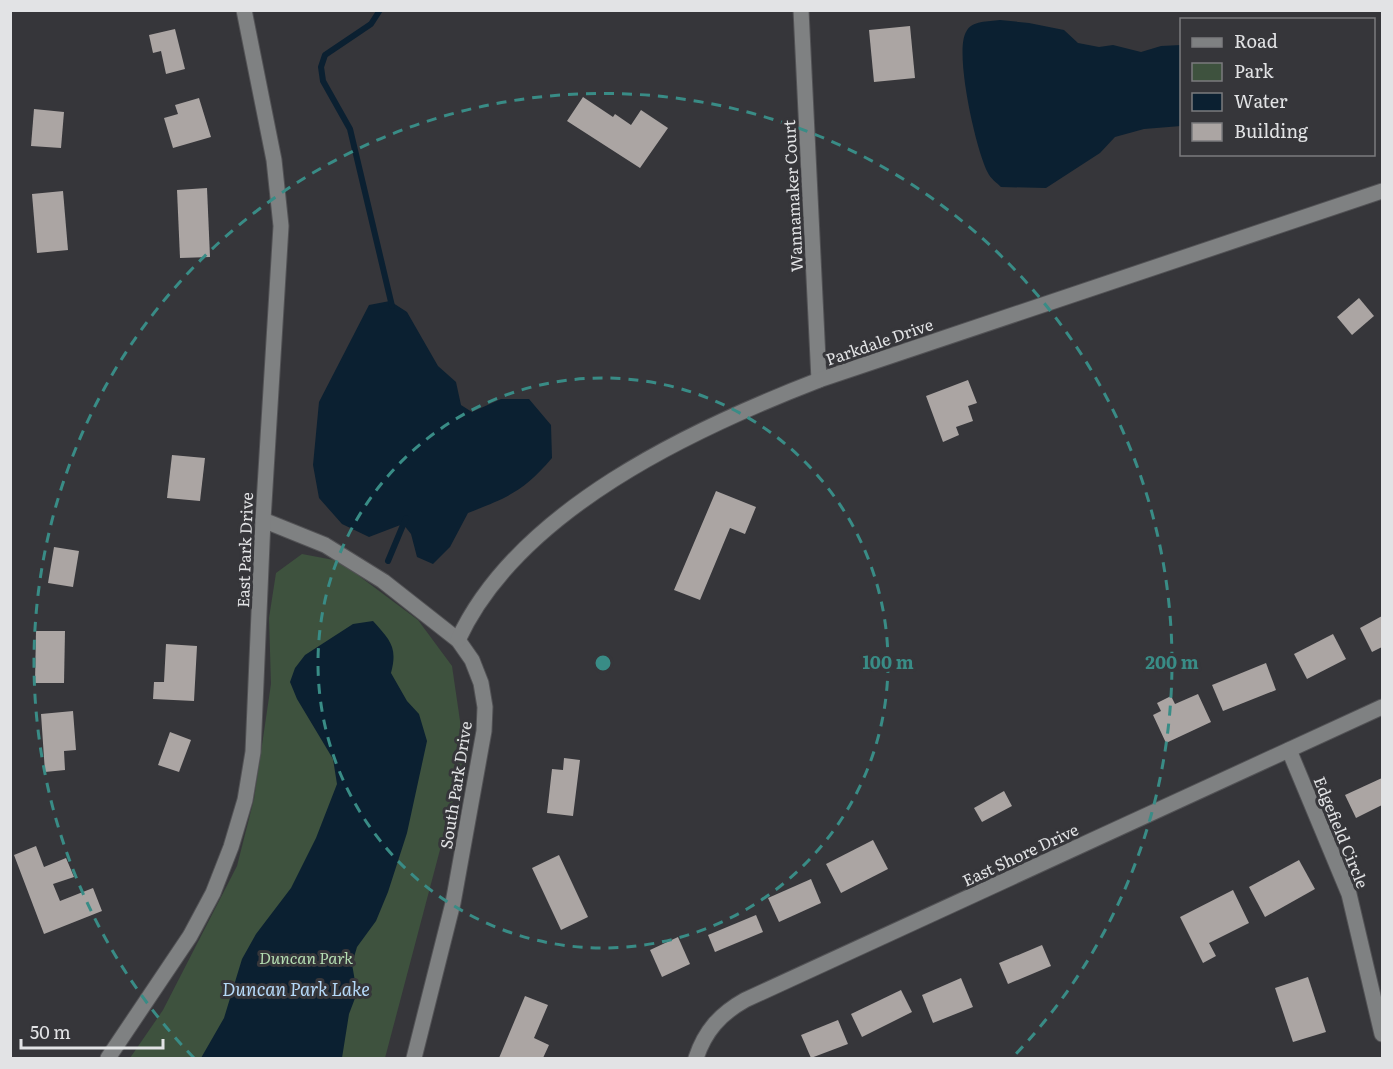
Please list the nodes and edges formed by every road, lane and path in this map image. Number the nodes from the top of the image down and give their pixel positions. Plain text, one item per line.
1 (244, 10) edge
2 (801, 10) edge
3 (1383, 191) edge
4 (819, 380) junction
5 (263, 520) junction
6 (458, 640) junction
7 (1383, 707) edge
8 (1289, 750) junction
9 (1383, 1034) edge
10 (108, 1059) edge
11 (414, 1059) edge
12 (696, 1059) edge

1 - 5 street, East Park Drive
2 - 4 street, Wannamaker Court
3 - 4 street, Parkdale Drive
4 - 6 street, Parkdale Drive
5 - 6 street, South Park Drive
5 - 10 street, East Park Drive
6 - 11 street, South Park Drive
7 - 8 street, East Shore Drive
8 - 9 street, Edgefield Circle
8 - 12 street, East Shore Drive

